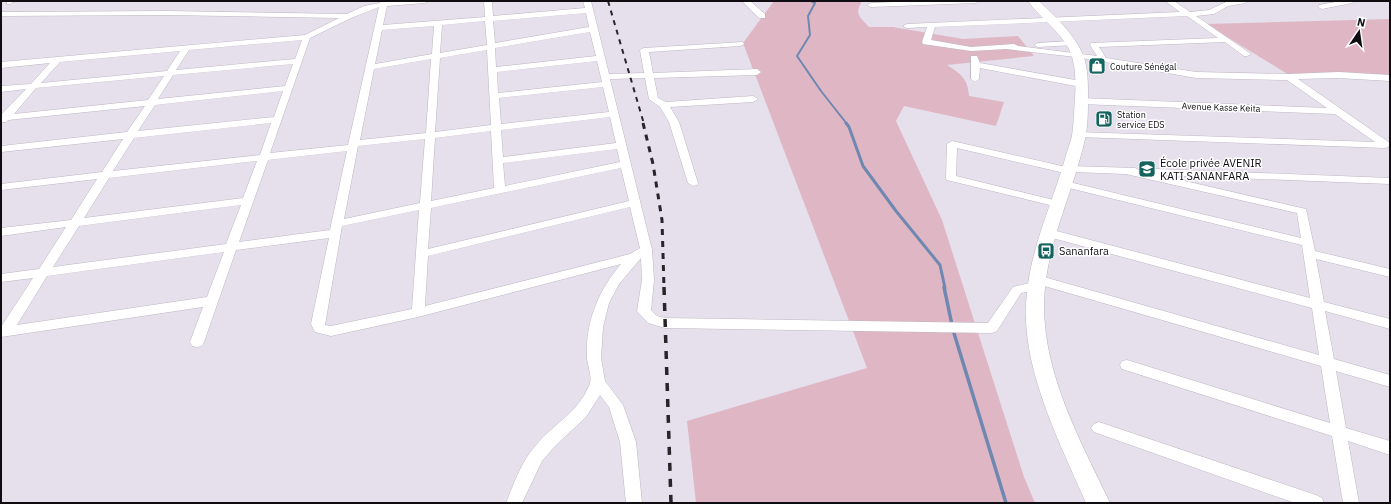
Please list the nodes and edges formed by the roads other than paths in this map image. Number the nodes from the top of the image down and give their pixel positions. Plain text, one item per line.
1 (425, 1) edge
2 (488, 1) edge
3 (746, 1) edge
4 (976, 1) edge
5 (1033, 1) edge
6 (1169, 1) edge
7 (1243, 1) edge
8 (1352, 1) edge
9 (383, 3) edge
10 (871, 5) dead end
11 (588, 6) edge
12 (1322, 7) dead end
13 (1, 14) edge
14 (1189, 14) junction
15 (348, 16) junction
16 (762, 16) dead end
17 (489, 18) junction
18 (1052, 20) junction
19 (1, 21) edge
20 (340, 21) junction
21 (438, 23) junction
22 (932, 25) junction
23 (907, 26) dead end
24 (378, 28) junction
25 (594, 29) junction
26 (307, 37) junction
27 (1227, 40) junction
28 (740, 44) dead end
29 (490, 47) junction
30 (1008, 47) junction
31 (186, 48) junction
32 (1073, 48) junction
33 (971, 49) junction
34 (1247, 54) dead end
35 (435, 56) junction
36 (601, 58) junction
37 (57, 60) junction
38 (1103, 60) junction
39 (299, 61) junction
40 (1, 65) edge
41 (976, 65) junction
42 (370, 67) junction
43 (492, 70) junction
44 (756, 72) dead end
45 (170, 73) junction
46 (649, 76) junction
47 (1289, 77) junction
48 (1390, 78) edge
49 (975, 79) dead end
50 (606, 81) junction
51 (1081, 84) junction
52 (34, 86) junction
53 (289, 88) junction
54 (1, 89) edge
55 (494, 96) junction
56 (753, 99) dead end
57 (1081, 101) junction
58 (151, 102) junction
59 (664, 104) junction
60 (1337, 111) junction
61 (614, 114) junction
62 (2, 119) edge
63 (278, 119) junction
64 (496, 128) junction
65 (1079, 134) junction
66 (130, 135) junction
67 (430, 135) junction
68 (353, 145) junction
69 (621, 145) junction
70 (1388, 147) edge
71 (1, 149) edge
72 (264, 157) junction
73 (498, 161) junction
74 (626, 164) junction
75 (1127, 171) junction
76 (105, 175) junction
77 (1068, 175) junction
78 (1390, 181) edge
79 (693, 183) dead end
80 (1, 187) edge
81 (500, 190) junction
82 (248, 201) junction
83 (634, 203) junction
84 (1058, 204) junction
85 (425, 206) junction
86 (75, 223) junction
87 (336, 228) junction
88 (1, 232) edge
89 (1049, 232) junction
90 (231, 247) junction
91 (1308, 248) junction
92 (422, 254) junction
93 (640, 254) junction
94 (43, 273) junction
95 (1390, 273) edge
96 (1, 278) edge
97 (1036, 282) junction
98 (212, 301) junction
99 (1318, 305) junction
100 (418, 312) junction
101 (1390, 324) edge
102 (3, 332) edge
103 (197, 342) dead end
104 (1328, 363) junction
105 (1127, 365) dead end
106 (1390, 381) edge
107 (598, 382) junction
108 (1100, 428) dead end
109 (1339, 432) junction
110 (1390, 448) edge
111 (514, 503) edge
112 (634, 503) edge
113 (1098, 503) edge
114 (1316, 503) edge
115 (1351, 503) edge

1 - 9 street
2 - 17 street
3 - 16 street
4 - 10 street
5 - 18 main road
6 - 14 street
7 - 14 street
8 - 12 street
9 - 15 street
9 - 24 street
11 - 17 street
11 - 25 street
13 - 15 street
14 - 18 street
14 - 27 street
15 - 20 street
17 - 21 street
17 - 29 street
18 - 22 street
18 - 32 main road
19 - 20 street
20 - 26 street
21 - 24 street
21 - 35 street
22 - 23 street
22 - 33 street
24 - 42 street
25 - 29 street
25 - 36 street
26 - 31 street
26 - 39 street
27 - 34 street
27 - 38 street
28 - 46 street
29 - 35 street
29 - 43 street
30 - 32 street
30 - 32 street
30 - 33 street
31 - 37 street
31 - 45 street
32 - 38 street
32 - 51 main road
33 - 41 street
35 - 42 street
35 - 67 street
36 - 43 street
36 - 50 street
37 - 40 street
37 - 52 street
38 - 47 street
39 - 45 street
39 - 53 street
41 - 49 street
41 - 51 street
42 - 68 street
43 - 55 street
44 - 46 street
45 - 52 street
45 - 58 street
46 - 50 street
46 - 59 street
47 - 48 street
47 - 60 street
50 - 55 street
50 - 61 street
51 - 57 main road
52 - 54 street
52 - 62 street
53 - 58 street
53 - 63 street
55 - 64 street
56 - 59 street
57 - 60 street, Avenue Kasse Keita
57 - 65 main road
58 - 62 street
58 - 66 street
59 - 79 street
60 - 70 street
61 - 64 street
61 - 69 street
63 - 66 street
63 - 72 street
64 - 67 street
64 - 73 street
65 - 70 street
65 - 77 main road
66 - 71 street
66 - 76 street
67 - 68 street
67 - 85 street
68 - 72 street
68 - 87 street
69 - 73 street
69 - 74 street
72 - 76 street
72 - 82 street
73 - 81 street
74 - 81 street
74 - 83 street
75 - 77 street
75 - 78 street
75 - 91 street
76 - 80 street
76 - 86 street
77 - 84 main road
77 - 84 street
77 - 91 street
81 - 85 street
82 - 86 street
82 - 90 street
83 - 92 street
83 - 93 street
84 - 89 main road
85 - 87 street
85 - 92 street
86 - 88 street
86 - 94 street
87 - 90 street
87 - 100 street
89 - 97 main road
89 - 99 street
90 - 94 street
90 - 98 street
91 - 95 street
91 - 99 street
92 - 100 street
93 - 97 street
93 - 100 street
93 - 107 street
94 - 96 street
94 - 102 street
97 - 104 street
97 - 113 main road
98 - 102 street
98 - 103 street
99 - 101 street
99 - 104 street
104 - 106 street
104 - 109 street
105 - 109 street
107 - 111 street
107 - 112 street
108 - 114 street
109 - 110 street
109 - 115 street

